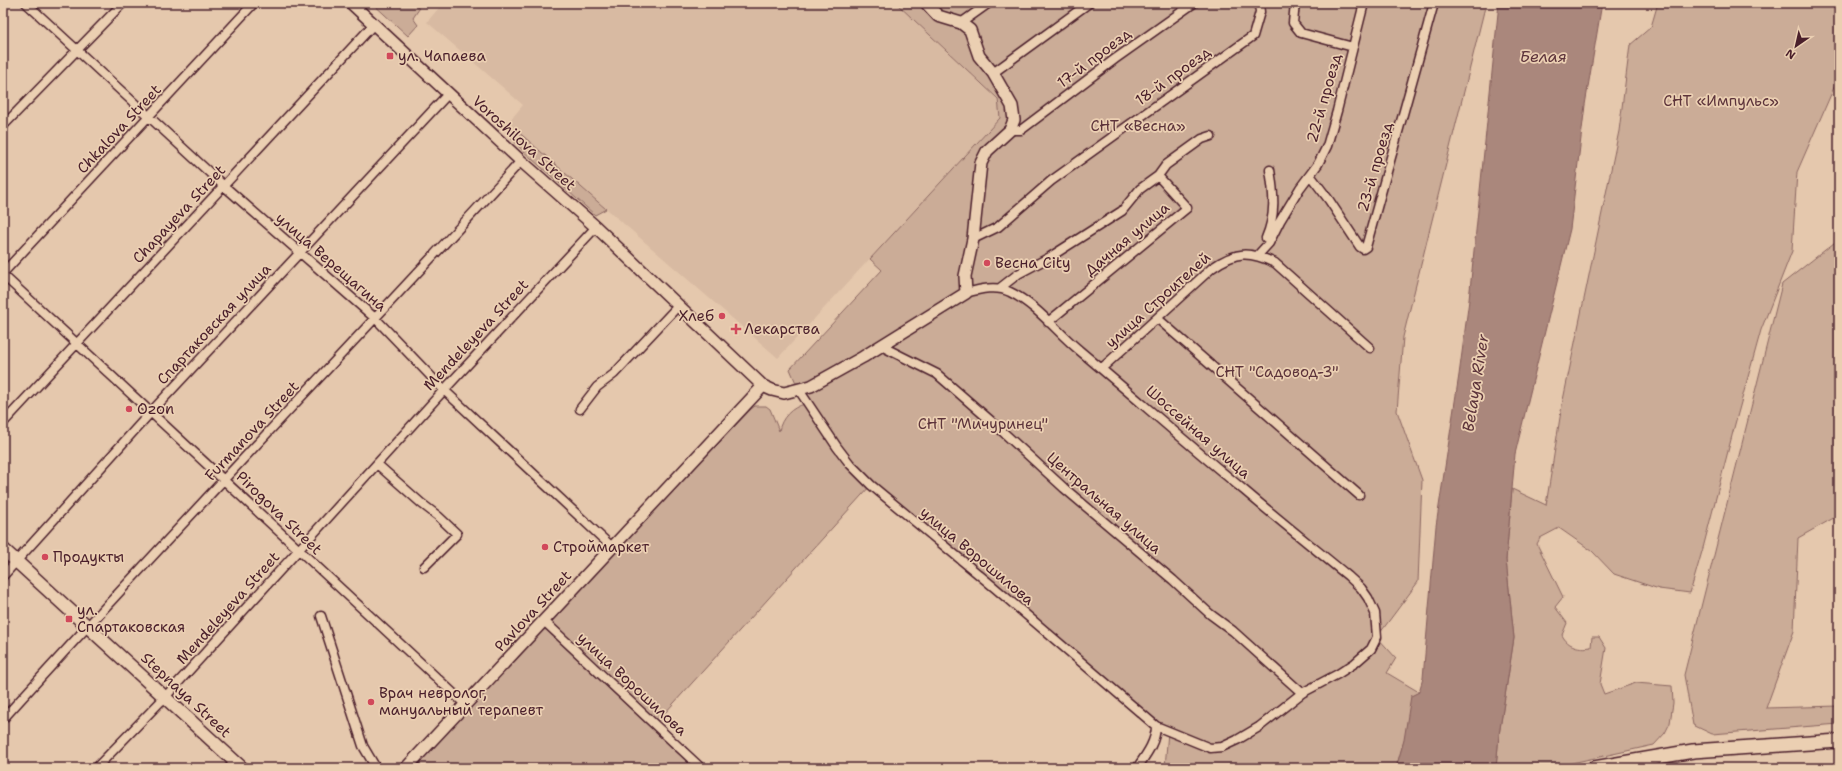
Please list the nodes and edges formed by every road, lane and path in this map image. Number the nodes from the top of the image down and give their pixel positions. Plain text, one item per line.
1 (26, 3) edge
2 (122, 3) edge
3 (254, 3) edge
4 (351, 3) edge
5 (926, 3) edge
6 (989, 3) edge
7 (1089, 3) edge
8 (1194, 3) edge
9 (1259, 3) edge
10 (1295, 3) edge
11 (1364, 3) edge
12 (1434, 3) edge
13 (961, 23) junction
14 (374, 24) junction
15 (1353, 47) junction
16 (77, 50) junction
17 (993, 73) junction
18 (448, 94) junction
19 (150, 117) junction
20 (3, 126) edge
21 (1010, 130) junction
22 (1211, 136) dead end
23 (521, 161) junction
24 (1270, 170) dead end
25 (1310, 175) junction
26 (1158, 176) junction
27 (224, 186) junction
28 (596, 227) junction
29 (973, 239) junction
30 (300, 254) junction
31 (1258, 255) junction
32 (3, 274) edge
33 (1000, 288) junction
34 (966, 293) junction
35 (679, 305) junction
36 (1157, 318) junction
37 (376, 319) junction
38 (1048, 322) junction
39 (77, 344) junction
40 (881, 346) junction
41 (1370, 348) dead end
42 (1102, 368) junction
43 (763, 386) junction
44 (444, 390) junction
45 (799, 390) junction
46 (580, 409) dead end
47 (151, 412) junction
48 (3, 423) edge
49 (377, 464) junction
50 (225, 480) junction
51 (1359, 495) dead end
52 (612, 547) junction
53 (3, 549) edge
54 (298, 551) junction
55 (16, 562) junction
56 (424, 567) dead end
57 (3, 576) edge
58 (321, 616) dead end
59 (544, 621) junction
60 (87, 626) junction
61 (1377, 637) joint
62 (1302, 693) junction
63 (164, 697) junction
64 (466, 705) junction
65 (3, 719) edge
66 (1156, 726) junction
67 (1839, 741) edge
68 (235, 766) edge
69 (96, 768) edge
70 (376, 768) edge
71 (406, 768) edge
72 (702, 768) edge
73 (1138, 768) edge
74 (1594, 768) edge

1 - 16 street, улица Верещагина
2 - 16 street
3 - 19 street, Chkalova Street
4 - 14 street, Voroshilova Street
5 - 13 street
6 - 13 street
7 - 17 street
8 - 21 street, 17-й проезд
9 - 29 street, 18-й проезд
10 - 15 street
11 - 15 street, 22-й проезд
12 - 25 street, 23-й проезд
13 - 17 street
14 - 18 street, Voroshilova Street
14 - 27 street, Chapayeva Street
15 - 25 street, 22-й проезд
16 - 19 street, улица Верещагина
16 - 20 street
17 - 21 street
18 - 23 street, Voroshilova Street
18 - 30 street, Спартаковская улица
19 - 27 street, улица Верещагина
19 - 32 street, Chkalova Street
21 - 29 street
22 - 26 street
23 - 28 street, Voroshilova Street
23 - 37 street, Furmanova Street
24 - 31 street
25 - 31 street, 22-й проезд
26 - 33 street
26 - 38 street, Дачная улица
27 - 30 street, улица Верещагина
27 - 39 street, Chapayeva Street
28 - 35 street, Voroshilova Street
28 - 44 street, Mendeleyeva Street
29 - 34 street
30 - 37 street, улица Верещагина
30 - 47 street, Спартаковская улица
31 - 36 street, улица Строителей
31 - 41 street
32 - 39 street, Pirogova Street
33 - 34 street
33 - 38 street, Шоссейная улица
34 - 40 street
35 - 43 street, Voroshilova Street
35 - 46 street
36 - 42 street, улица Строителей
36 - 51 street
37 - 44 street, улица Верещагина
37 - 50 street, Furmanova Street
38 - 42 street, Шоссейная улица
39 - 47 street, Pirogova Street
39 - 48 street, Chapayeva Street
40 - 45 street
40 - 62 street, Центральная улица
42 - 61 street, Шоссейная улица
43 - 45 street
43 - 52 street, Pavlova Street
44 - 49 street, Mendeleyeva Street
44 - 52 street, улица Верещагина
45 - 66 street, улица Ворошилова
47 - 50 street, Pirogova Street
47 - 55 street, Спартаковская улица
49 - 54 street, Mendeleyeva Street
49 - 56 street
50 - 54 street, Pirogova Street
50 - 60 street, Furmanova Street
52 - 59 street, Pavlova Street
53 - 55 main road, Stepnaya Street
54 - 63 street, Mendeleyeva Street
54 - 64 street, Pirogova Street
55 - 57 street, Спартаковская улица
55 - 60 main road, Stepnaya Street
58 - 70 street
59 - 64 street, Pavlova Street
59 - 72 street, улица Ворошилова
60 - 63 main road, Stepnaya Street
60 - 65 street, Furmanova Street
61 - 62 street, улица Ворошилова
62 - 66 street, улица Ворошилова
63 - 68 main road, Stepnaya Street
63 - 69 street, Mendeleyeva Street
64 - 71 street, Pavlova Street
66 - 73 street
67 - 74 main road

